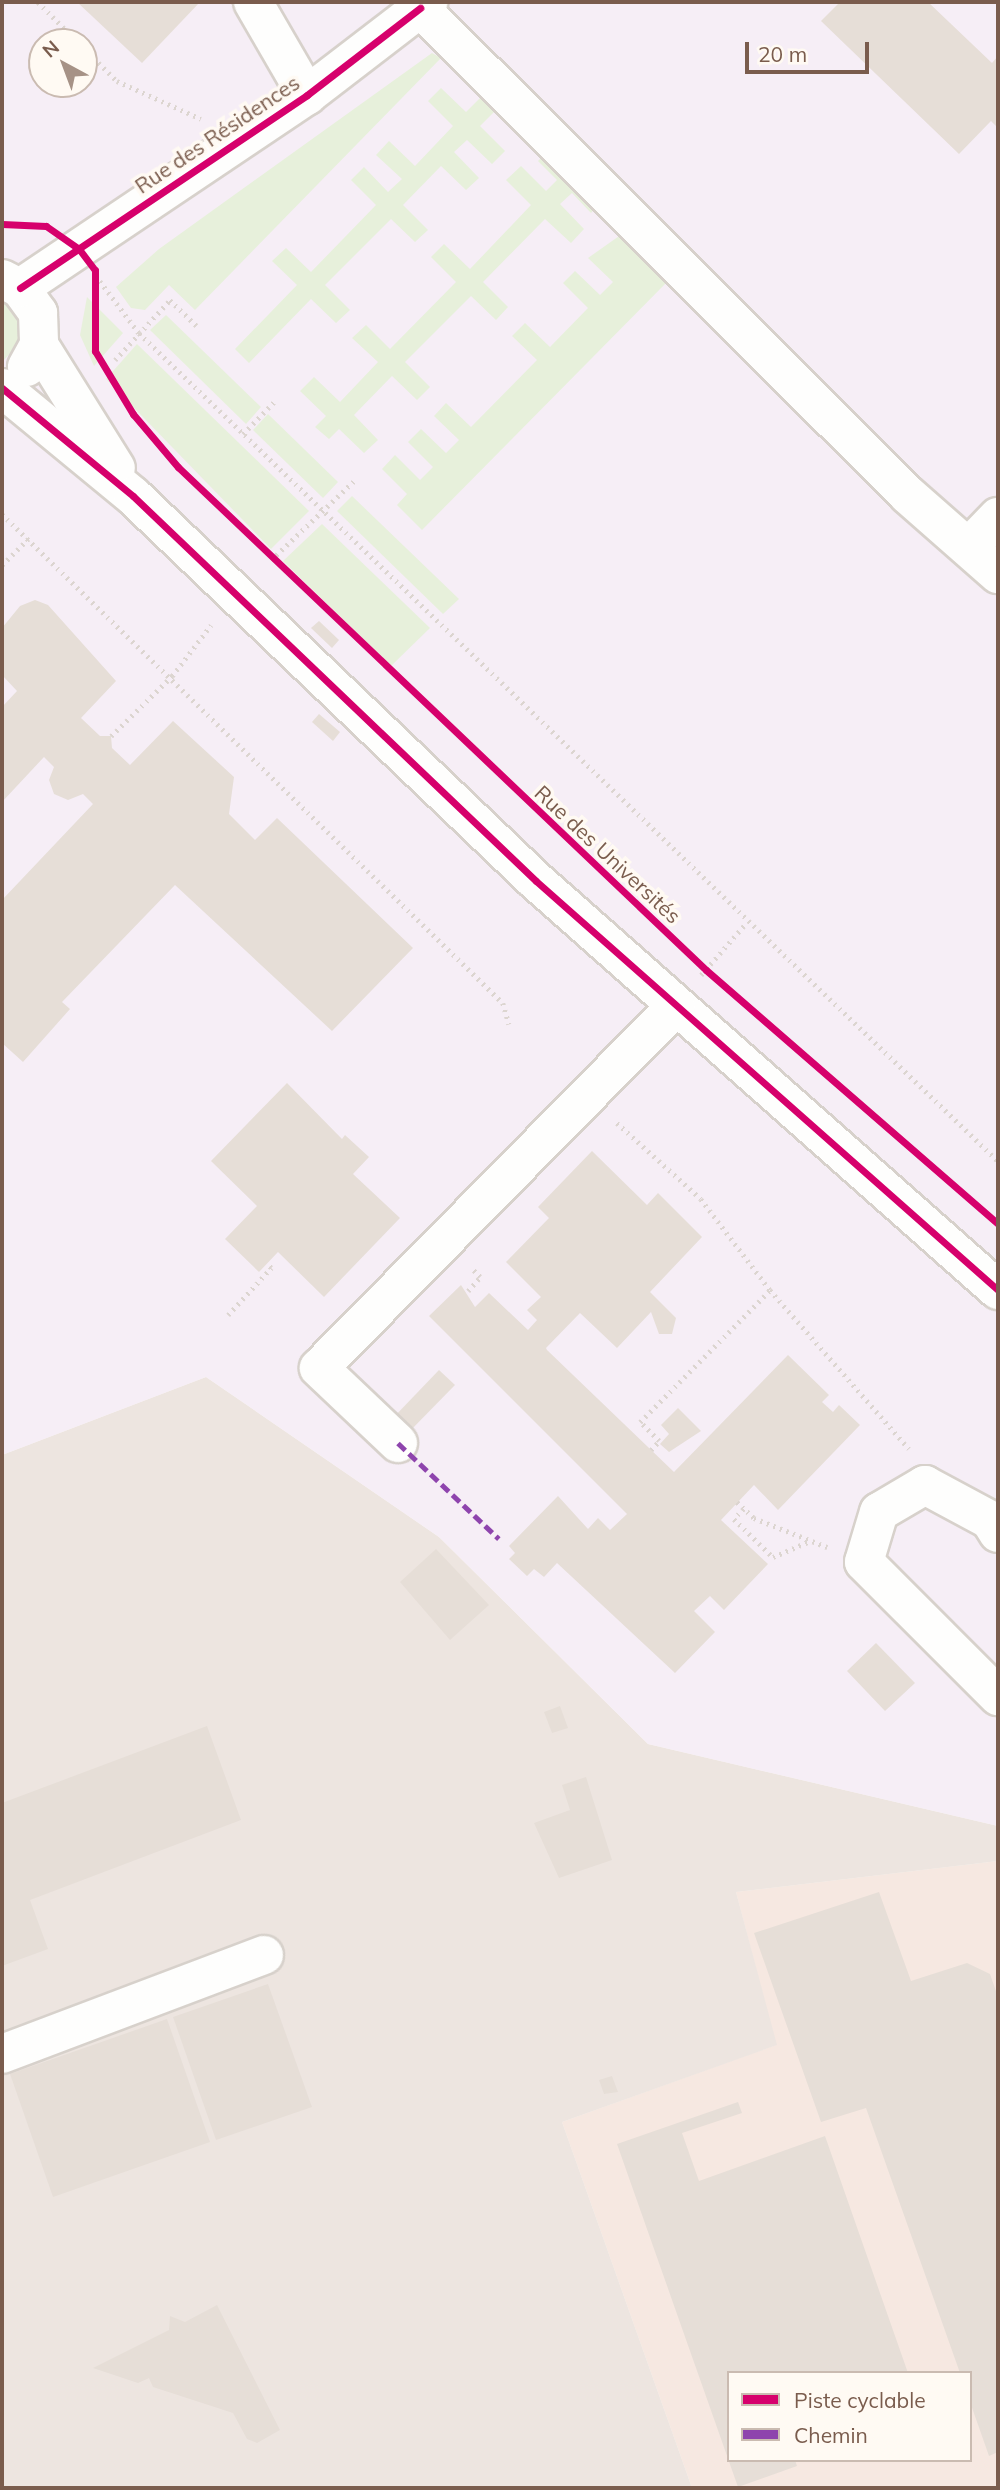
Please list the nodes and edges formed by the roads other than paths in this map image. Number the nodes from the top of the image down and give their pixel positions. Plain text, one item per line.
1 (253, 2) edge
2 (424, 5) edge
3 (307, 94) junction
4 (11, 284) edge
5 (39, 345) junction
6 (2, 382) edge
7 (2, 388) edge
8 (134, 496) junction
9 (998, 517) edge
10 (969, 547) junction
11 (998, 574) edge
12 (676, 1006) junction
13 (998, 1290) edge
14 (398, 1443) dead end
15 (998, 1533) edge
16 (998, 1696) edge
17 (264, 1955) dead end
18 (2, 2054) edge

1 - 3 street
2 - 3 street, Rue des Résidences
2 - 10 street
3 - 4 street, Rue des Résidences
4 - 5 street
5 - 6 street
5 - 8 street
7 - 8 street
8 - 12 street
9 - 10 street
10 - 11 street
12 - 13 street
12 - 14 street
15 - 16 street
17 - 18 street

